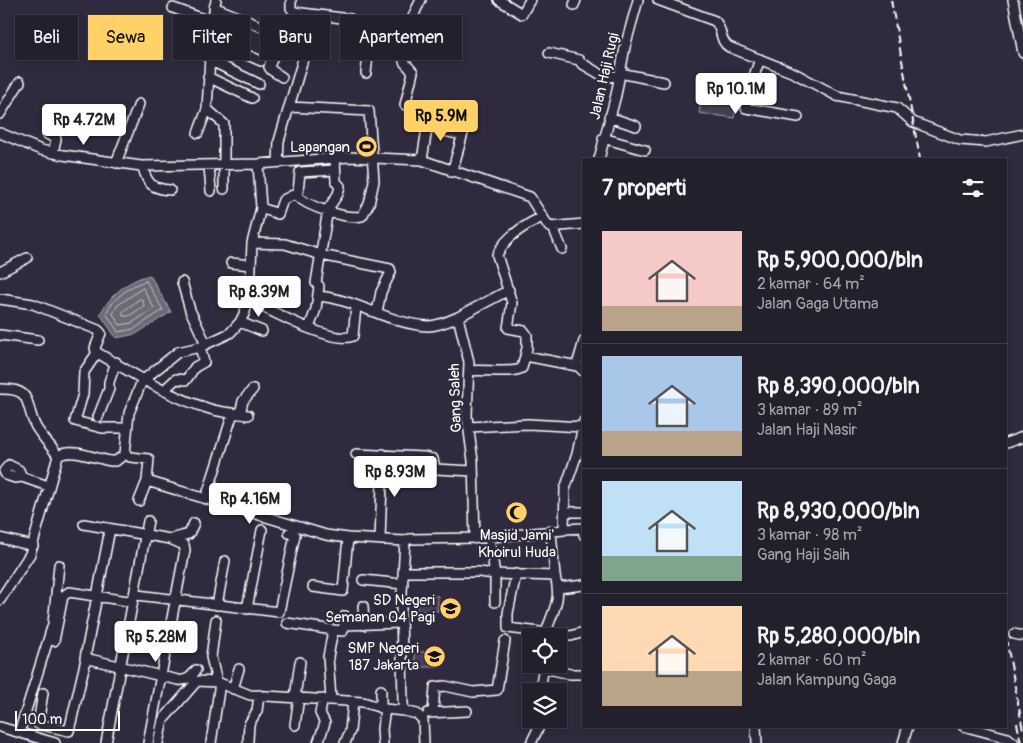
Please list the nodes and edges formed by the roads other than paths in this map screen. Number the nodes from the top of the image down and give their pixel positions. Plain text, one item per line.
1 (291, 0) edge
2 (419, 0) edge
3 (500, 0) edge
4 (530, 0) edge
5 (638, 0) edge
6 (658, 0) edge
7 (1013, 0) edge
8 (215, 4) edge
9 (173, 8) dead end
10 (192, 15) edge
11 (340, 18) edge
12 (549, 53) dead end
13 (1023, 53) edge
14 (250, 56) edge
15 (760, 59) junction
16 (210, 60) joint
17 (303, 60) edge
18 (368, 60) edge
19 (261, 61) dead end
20 (366, 74) dead end
21 (620, 74) junction
22 (208, 77) junction
23 (282, 77) dead end
24 (20, 82) dead end
25 (664, 82) dead end
26 (259, 84) dead end
27 (252, 98) dead end
28 (138, 104) dead end
29 (405, 105) dead end
30 (289, 107) junction
31 (207, 109) junction
32 (0, 114) edge
33 (798, 116) dead end
34 (609, 117) junction
35 (636, 126) dead end
36 (426, 127) junction
37 (0, 132) edge
38 (198, 133) dead end
39 (47, 134) dead end
40 (1023, 134) edge
41 (462, 136) junction
42 (603, 138) junction
43 (645, 150) dead end
44 (53, 153) junction
45 (334, 157) junction
46 (373, 157) junction
47 (599, 158) edge
48 (422, 160) junction
49 (278, 162) junction
50 (116, 163) junction
51 (258, 164) junction
52 (224, 165) junction
53 (143, 166) junction
54 (209, 166) junction
55 (335, 170) junction
56 (452, 172) junction
57 (224, 189) dead end
58 (170, 190) dead end
59 (211, 191) dead end
60 (294, 194) junction
61 (261, 208) junction
62 (328, 209) junction
63 (542, 218) junction
64 (582, 224) edge
65 (553, 227) junction
66 (252, 243) junction
67 (562, 249) dead end
68 (321, 256) junction
69 (27, 258) dead end
70 (231, 263) dead end
71 (250, 265) junction
72 (0, 272) edge
73 (182, 282) dead end
74 (509, 290) junction
75 (318, 296) junction
76 (0, 299) edge
77 (249, 300) junction
78 (356, 307) junction
79 (377, 312) junction
80 (458, 317) junction
81 (240, 322) junction
82 (309, 328) junction
83 (262, 331) dead end
84 (0, 335) edge
85 (38, 340) dead end
86 (203, 346) junction
87 (97, 353) junction
88 (582, 355) edge
89 (526, 356) junction
90 (116, 362) junction
91 (580, 369) edge
92 (469, 372) junction
93 (142, 381) junction
94 (253, 388) dead end
95 (0, 389) edge
96 (164, 390) junction
97 (240, 414) junction
98 (98, 416) dead end
99 (582, 424) edge
100 (469, 427) junction
101 (127, 428) junction
102 (582, 428) edge
103 (1023, 437) edge
104 (1007, 443) edge
105 (125, 454) junction
106 (356, 454) dead end
107 (383, 454) junction
108 (58, 456) junction
109 (473, 471) junction
110 (22, 477) dead end
111 (147, 481) junction
112 (48, 486) junction
113 (206, 498) junction
114 (139, 501) dead end
115 (565, 512) junction
116 (582, 512) edge
117 (148, 521) dead end
118 (194, 523) dead end
119 (84, 524) dead end
120 (582, 528) edge
121 (110, 529) junction
122 (262, 530) dead end
123 (565, 530) junction
124 (551, 532) junction
125 (146, 534) junction
126 (295, 535) dead end
127 (0, 538) edge
128 (348, 538) junction
129 (488, 538) junction
130 (170, 539) junction
131 (475, 539) junction
132 (380, 540) junction
133 (405, 541) junction
134 (32, 546) junction
135 (225, 561) dead end
136 (58, 565) dead end
137 (403, 572) junction
138 (496, 574) junction
139 (516, 574) junction
140 (555, 576) junction
141 (363, 580) dead end
142 (403, 584) junction
143 (582, 585) edge
144 (313, 587) dead end
145 (558, 588) junction
146 (96, 597) junction
147 (132, 598) junction
148 (0, 600) edge
149 (175, 600) junction
150 (495, 602) dead end
151 (216, 605) junction
152 (363, 606) dead end
153 (247, 609) junction
154 (216, 620) dead end
155 (287, 623) dead end
156 (401, 623) junction
157 (364, 625) junction
158 (551, 628) edge
159 (333, 630) junction
160 (522, 631) edge
161 (582, 633) edge
162 (567, 636) edge
163 (54, 641) dead end
164 (505, 641) dead end
165 (86, 659) junction
166 (300, 662) dead end
167 (120, 668) junction
168 (239, 669) dead end
169 (196, 670) dead end
170 (565, 673) edge
171 (582, 674) edge
172 (161, 676) junction
173 (218, 683) junction
174 (233, 689) junction
175 (381, 690) dead end
176 (43, 693) dead end
177 (260, 695) junction
178 (297, 697) junction
179 (327, 699) junction
180 (353, 701) junction
181 (383, 708) junction
182 (467, 711) dead end
183 (404, 712) junction
184 (433, 712) junction
185 (418, 715) junction
186 (295, 725) dead end
187 (0, 727) edge
188 (538, 728) edge
189 (756, 728) edge
190 (907, 728) edge
191 (970, 728) edge
192 (19, 732) junction
193 (248, 741) dead end
194 (55, 743) edge
195 (106, 743) edge
196 (148, 743) edge
197 (158, 743) edge
198 (211, 743) edge
199 (318, 743) edge
200 (345, 743) edge
201 (383, 743) edge
202 (424, 743) edge
203 (531, 743) edge
204 (757, 743) edge
205 (903, 743) edge
206 (1014, 743) edge

1 - 11 street
2 - 29 street
3 - 4 street
5 - 21 street, Jalan Haji Rugi
6 - 15 street
7 - 13 street
8 - 23 street
9 - 10 street
12 - 21 street
14 - 19 street
15 - 33 street
15 - 40 street
16 - 22 street
16 - 26 street
17 - 30 street
18 - 20 street
21 - 25 street
21 - 34 street, Jalan Haji Rugi
22 - 27 street
22 - 31 street
24 - 32 street
28 - 50 street
30 - 46 street
30 - 49 street
31 - 38 street
31 - 52 street
34 - 35 street
34 - 42 street, Jalan Haji Rugi
36 - 41 street
36 - 41 street
36 - 48 street
37 - 44 street
39 - 44 street
41 - 56 street
42 - 43 street
42 - 47 street, Jalan Haji Rugi
44 - 50 street
45 - 46 street
45 - 49 street
45 - 55 street
46 - 48 street
46 - 62 street
48 - 56 street
49 - 51 street
50 - 53 street
51 - 52 street
51 - 61 street
52 - 54 street
52 - 57 street
53 - 54 street
53 - 58 street
54 - 59 street
55 - 60 street
55 - 62 street
56 - 63 street
60 - 61 street
60 - 62 street
61 - 66 street
62 - 68 street
63 - 65 street
63 - 74 street
64 - 65 street
65 - 67 street
66 - 68 street
66 - 71 street
68 - 75 street
68 - 79 street
69 - 72 street
70 - 71 street
71 - 77 street
73 - 86 street
74 - 80 street
74 - 89 street
75 - 78 street
75 - 82 street
76 - 87 street
77 - 81 street
77 - 82 street
78 - 79 street
78 - 82 street
79 - 80 street
80 - 92 street, Gang Saleh
81 - 83 street
81 - 86 street
84 - 85 street
86 - 93 street
86 - 96 street
87 - 90 street
87 - 101 street
88 - 91 street
89 - 91 street
89 - 92 street
90 - 93 street
90 - 98 street
92 - 100 street, Gang Saleh
93 - 96 street
93 - 101 street
94 - 97 street
95 - 108 street
96 - 97 street
97 - 113 street
99 - 100 street
100 - 109 street, Gang Saleh
101 - 105 street
102 - 115 street
103 - 104 street
105 - 108 street
105 - 111 street
106 - 107 street
107 - 109 street
107 - 132 street
108 - 112 street
109 - 131 street, Gang Saleh
110 - 112 street
111 - 113 street
111 - 114 street
112 - 134 street
113 - 128 street
115 - 116 street
115 - 123 street
117 - 125 street
118 - 130 street
119 - 121 street
120 - 123 street
121 - 125 street
121 - 146 street
122 - 153 street
123 - 124 street
124 - 129 street
124 - 140 street
125 - 130 street
125 - 147 street
126 - 153 street
127 - 134 street
128 - 132 street
128 - 144 street
129 - 131 street
129 - 138 street
130 - 149 street
131 - 133 street
132 - 133 street
133 - 137 street
134 - 148 street
135 - 151 street
136 - 192 street
137 - 138 street
137 - 142 street
138 - 139 street
138 - 150 street
139 - 140 street
139 - 160 street
140 - 145 street
141 - 142 street
142 - 156 street
143 - 145 street
145 - 158 street
146 - 147 street
146 - 163 street
146 - 165 street
147 - 149 street
147 - 167 street
149 - 151 street
149 - 172 street
151 - 153 street
152 - 157 street
154 - 173 street
155 - 159 street
156 - 157 street
156 - 183 street
157 - 159 street
159 - 179 street
161 - 162 street
164 - 184 street
165 - 167 street
165 - 176 street
166 - 178 street
167 - 172 street
167 - 195 street
168 - 174 street
169 - 172 street
170 - 171 street
172 - 196 street
173 - 174 street
173 - 197 street
173 - 198 street
174 - 177 street
175 - 181 street
177 - 178 street
177 - 193 street
178 - 179 street
178 - 186 street
179 - 180 street
179 - 199 street
180 - 181 street
180 - 200 street
181 - 183 street
181 - 201 street
182 - 184 street
183 - 185 street
184 - 185 street
185 - 202 street
187 - 192 street
188 - 203 street
189 - 204 street
190 - 205 street
191 - 206 street
192 - 194 street

